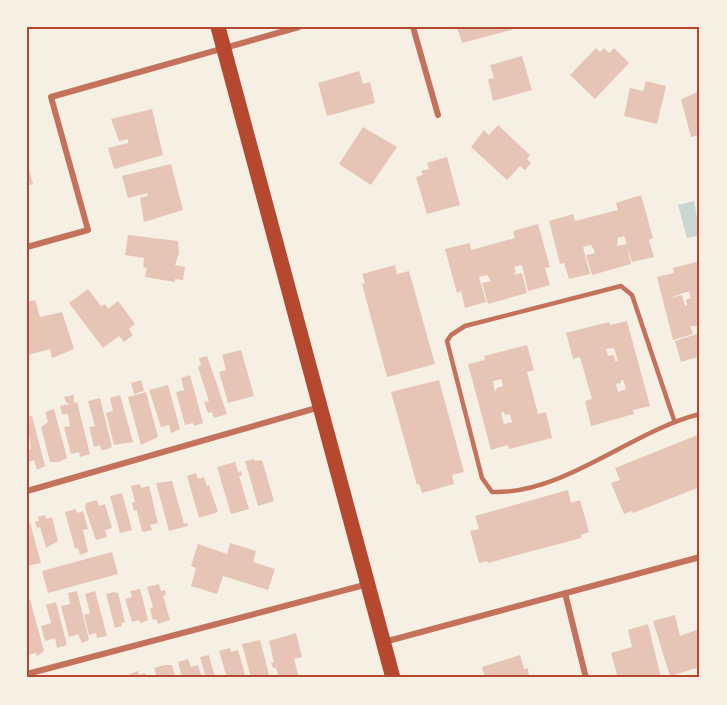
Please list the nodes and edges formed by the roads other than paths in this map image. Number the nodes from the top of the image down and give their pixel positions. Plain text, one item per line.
1 (218, 27) edge
2 (299, 27) edge
3 (413, 27) edge
4 (224, 49) junction
5 (438, 115) dead end
6 (27, 247) edge
7 (320, 406) junction
8 (700, 414) edge
9 (674, 420) junction
10 (27, 491) edge
11 (700, 557) edge
12 (368, 584) junction
13 (565, 593) junction
14 (383, 642) junction
15 (27, 674) edge
16 (393, 678) edge
17 (586, 678) edge

1 - 4 main road
2 - 4 street
3 - 5 street
4 - 6 street
4 - 7 main road
7 - 10 street
7 - 12 main road
8 - 9 lane
9 - 9 lane
11 - 13 street
12 - 14 main road
12 - 15 street
13 - 14 street
13 - 17 street
14 - 16 main road

